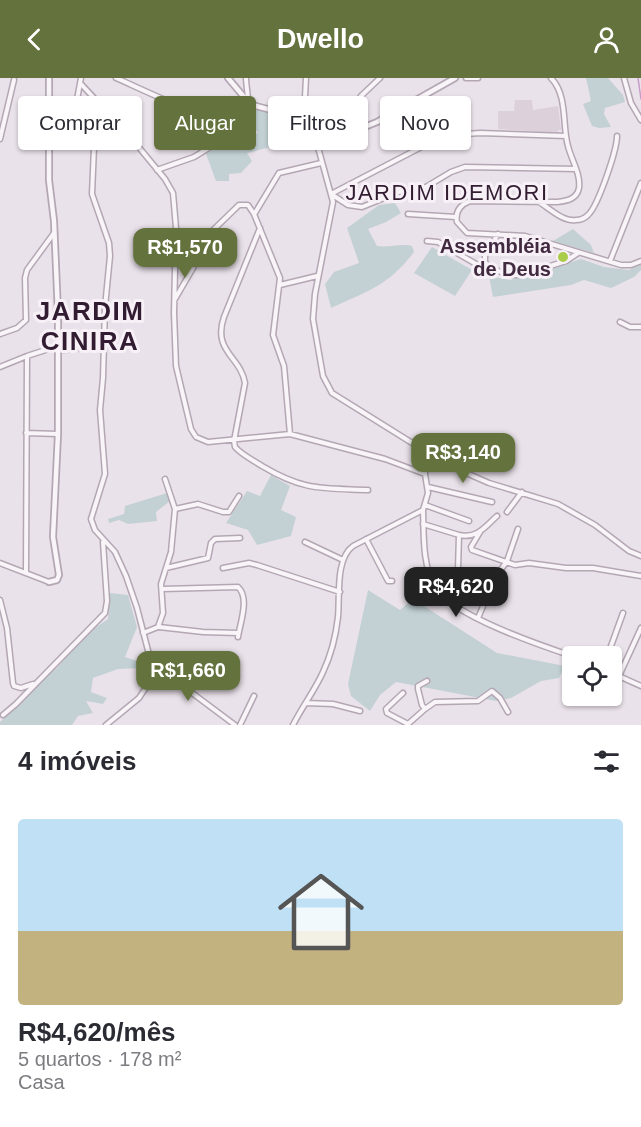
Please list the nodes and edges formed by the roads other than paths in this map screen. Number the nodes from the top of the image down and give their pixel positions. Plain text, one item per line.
1 (49, 78) edge
2 (116, 78) edge
3 (228, 78) edge
4 (246, 78) edge
5 (306, 78) edge
6 (380, 78) edge
7 (455, 78) edge
8 (466, 78) edge
9 (478, 78) edge
10 (551, 78) edge
11 (624, 78) edge
12 (14, 80) dead end
13 (81, 81) edge
14 (157, 96) edge
15 (243, 96) edge
16 (248, 96) edge
17 (305, 96) edge
18 (361, 96) edge
19 (641, 120) edge
20 (368, 126) edge
21 (566, 136) junction
22 (617, 136) dead end
23 (0, 139) edge
24 (205, 150) edge
25 (318, 150) edge
26 (321, 163) junction
27 (576, 169) junction
28 (157, 170) junction
29 (641, 183) edge
30 (330, 194) junction
31 (538, 202) junction
32 (557, 202) junction
33 (553, 211) junction
34 (254, 214) junction
35 (408, 214) dead end
36 (456, 217) junction
37 (260, 228) junction
38 (55, 232) junction
39 (498, 234) junction
40 (428, 241) dead end
41 (578, 254) junction
42 (610, 261) junction
43 (641, 261) edge
44 (489, 267) junction
45 (318, 276) junction
46 (280, 285) junction
47 (174, 299) junction
48 (620, 322) dead end
49 (641, 327) edge
50 (0, 334) edge
51 (58, 346) junction
52 (27, 356) junction
53 (0, 367) edge
54 (26, 433) junction
55 (58, 434) junction
56 (290, 434) junction
57 (234, 441) junction
58 (425, 451) junction
59 (425, 474) junction
60 (165, 479) dead end
61 (428, 487) junction
62 (368, 490) dead end
63 (522, 492) junction
64 (238, 496) dead end
65 (492, 502) dead end
66 (424, 507) junction
67 (175, 509) junction
68 (507, 512) dead end
69 (497, 516) dead end
70 (469, 521) dead end
71 (423, 524) junction
72 (518, 529) dead end
73 (480, 532) junction
74 (459, 535) junction
75 (218, 536) dead end
76 (240, 538) dead end
77 (366, 539) junction
78 (104, 541) junction
79 (212, 541) junction
80 (305, 542) dead end
81 (641, 556) edge
82 (343, 560) junction
83 (507, 561) junction
84 (0, 563) edge
85 (165, 568) junction
86 (223, 568) dead end
87 (458, 569) dead end
88 (26, 572) junction
89 (641, 576) edge
90 (393, 581) dead end
91 (49, 582) joint
92 (162, 590) junction
93 (340, 592) junction
94 (0, 600) edge
95 (623, 613) dead end
96 (478, 618) junction
97 (158, 627) junction
98 (641, 628) edge
99 (143, 633) junction
100 (611, 646) edge
101 (562, 652) edge
102 (151, 662) junction
103 (222, 668) dead end
104 (622, 669) edge
105 (622, 677) edge
106 (427, 681) dead end
107 (34, 684) junction
108 (641, 686) edge
109 (403, 693) dead end
110 (254, 696) dead end
111 (306, 702) junction
112 (425, 709) junction
113 (360, 711) dead end
114 (508, 712) dead end
115 (3, 715) dead end
116 (106, 725) edge
117 (235, 725) edge
118 (240, 725) edge
119 (293, 725) edge
120 (408, 725) edge

1 - 38 street
2 - 14 street
3 - 15 street
4 - 16 street
5 - 17 street
6 - 18 street
7 - 20 street
8 - 9 street
10 - 21 street
11 - 19 street
12 - 23 street
13 - 28 street
13 - 78 street
21 - 27 street
21 - 30 street
22 - 33 street
24 - 28 street
25 - 26 street
26 - 30 street
26 - 34 street
27 - 30 street
27 - 32 street
28 - 47 street
29 - 42 street
30 - 45 street
31 - 32 street
31 - 33 street
31 - 36 street
32 - 33 street
34 - 37 street
34 - 47 street
35 - 36 street
36 - 39 street
37 - 46 street
37 - 57 street
38 - 50 street
38 - 51 street
39 - 41 street
39 - 44 street
40 - 44 street
41 - 42 street
41 - 44 street
42 - 43 street
45 - 46 street
45 - 58 street
46 - 56 street
47 - 57 street
48 - 49 street
51 - 52 street
51 - 55 street
52 - 53 street
52 - 54 street
54 - 55 street
54 - 88 street
55 - 91 street
56 - 57 street
56 - 59 street
57 - 62 street
58 - 59 street
58 - 63 street
59 - 61 street
60 - 67 street
61 - 65 street
61 - 66 street
63 - 68 street
63 - 81 street
64 - 67 street
66 - 70 street
66 - 71 street
66 - 77 street
67 - 85 street
69 - 73 street
71 - 74 street
71 - 96 street
72 - 83 street
73 - 74 street
73 - 83 street
74 - 87 street
75 - 79 street
76 - 79 street
77 - 82 street
77 - 90 street
78 - 99 street
78 - 107 street
79 - 85 street
80 - 82 street
82 - 93 street
83 - 89 street
83 - 96 street
84 - 88 street
85 - 92 street
86 - 93 street
88 - 91 street
92 - 97 street
92 - 97 street
93 - 111 street
94 - 107 street
95 - 100 street
96 - 101 street
97 - 99 street
98 - 104 street
99 - 102 street
102 - 103 street
102 - 116 street
102 - 117 street
105 - 108 street
106 - 112 street
107 - 115 street
109 - 120 street
110 - 118 street
111 - 113 street
111 - 119 street
112 - 114 street
112 - 120 street

